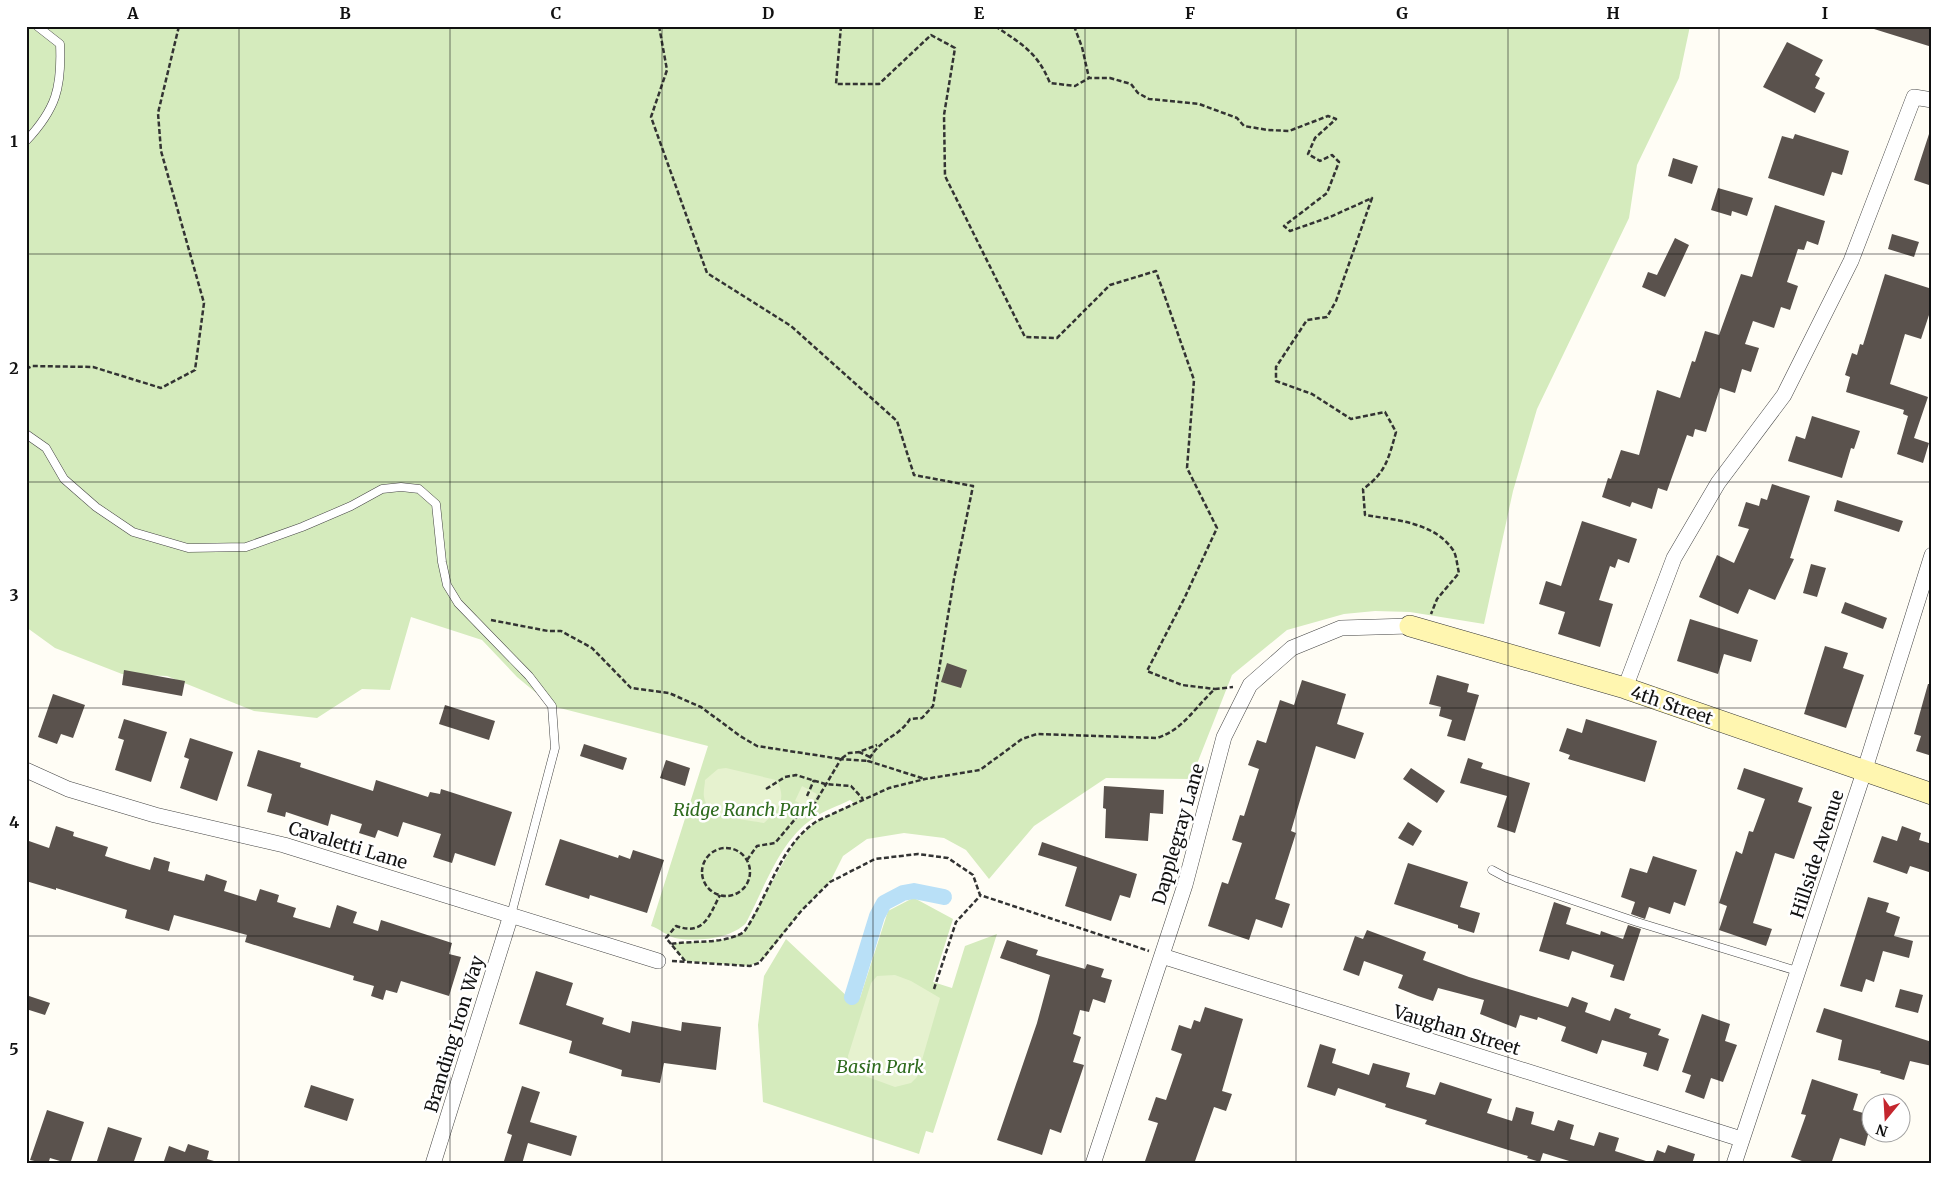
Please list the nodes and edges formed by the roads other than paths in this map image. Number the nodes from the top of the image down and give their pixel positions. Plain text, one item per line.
1 (37, 26) edge
2 (1932, 100) edge
3 (26, 141) edge
4 (26, 434) edge
5 (1932, 554) edge
6 (1417, 628) joint
7 (1625, 688) junction
8 (26, 770) edge
9 (1864, 772) junction
10 (1932, 794) edge
11 (1492, 870) dead end
12 (511, 916) junction
13 (1162, 956) junction
14 (658, 961) road end
15 (1797, 971) junction
16 (1741, 1139) junction
17 (433, 1164) edge
18 (1093, 1164) edge
19 (1734, 1164) edge

1 - 3 lane
2 - 7 street
4 - 12 lane
5 - 9 street, Hillside Avenue
6 - 7 street, 4th Street
6 - 13 street, Dapplegray Lane
7 - 9 street, 4th Street
8 - 12 street, Cavaletti Lane
9 - 10 street, 4th Street
9 - 15 street, Hillside Avenue
11 - 15 lane
12 - 14 street, Cavaletti Lane
12 - 17 street, Branding Iron Way
13 - 16 street, Vaughan Street
13 - 18 street, Dapplegray Lane
15 - 16 street, Hillside Avenue
16 - 19 street, Hillside Avenue

